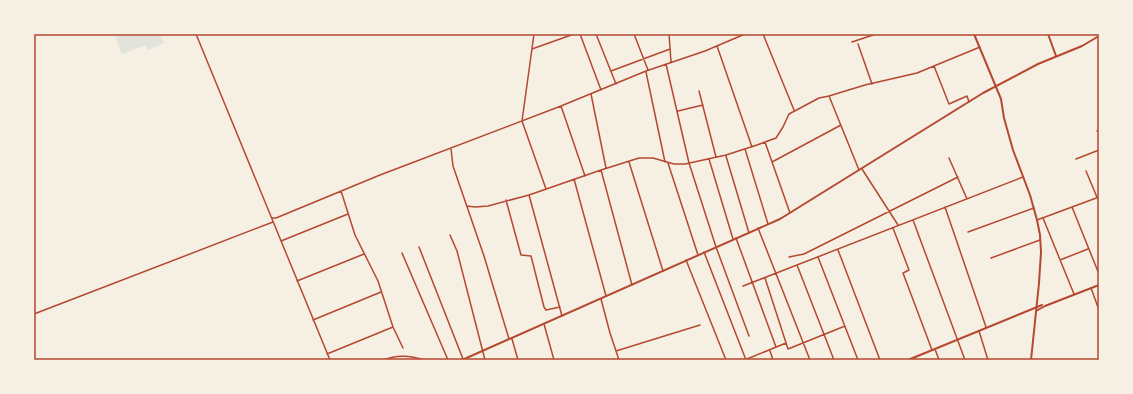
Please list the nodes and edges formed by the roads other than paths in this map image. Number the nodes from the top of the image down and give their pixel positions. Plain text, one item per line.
1 (196, 34) edge
2 (534, 34) edge
3 (574, 34) edge
4 (580, 34) edge
5 (596, 34) edge
6 (634, 34) edge
7 (669, 34) edge
8 (745, 34) edge
9 (763, 34) edge
10 (876, 34) edge
11 (974, 34) edge
12 (1048, 34) edge
13 (1095, 34) edge
14 (1098, 37) edge
15 (852, 42) dead end
16 (858, 44) dead end
17 (717, 46) junction
18 (980, 47) junction
19 (532, 49) junction
20 (670, 49) junction
21 (1056, 56) junction
22 (644, 58) junction
23 (671, 62) junction
24 (666, 64) junction
25 (934, 66) junction
26 (611, 71) junction
27 (647, 71) junction
28 (616, 84) junction
29 (872, 84) junction
30 (996, 86) junction
31 (601, 90) junction
32 (700, 92) dead end
33 (591, 94) junction
34 (829, 96) junction
35 (969, 102) junction
36 (703, 105) junction
37 (561, 106) junction
38 (677, 111) junction
39 (794, 111) junction
40 (522, 121) junction
41 (841, 125) junction
42 (766, 142) junction
43 (752, 147) junction
44 (451, 149) junction
45 (745, 149) junction
46 (1099, 150) edge
47 (726, 156) junction
48 (716, 158) junction
49 (949, 158) dead end
50 (709, 159) junction
51 (1076, 159) dead end
52 (629, 161) junction
53 (665, 162) junction
54 (772, 162) junction
55 (668, 163) junction
56 (689, 163) junction
57 (606, 168) junction
58 (601, 170) junction
59 (861, 170) junction
60 (1086, 171) dead end
61 (585, 176) junction
62 (958, 177) junction
63 (1023, 177) junction
64 (574, 179) junction
65 (546, 189) junction
66 (341, 191) junction
67 (529, 195) junction
68 (1098, 197) edge
69 (967, 199) junction
70 (506, 200) junction
71 (1099, 202) edge
72 (467, 206) junction
73 (944, 207) junction
74 (1072, 207) junction
75 (1034, 208) junction
76 (889, 211) junction
77 (790, 213) junction
78 (348, 214) junction
79 (272, 218) junction
80 (1043, 218) junction
81 (913, 220) junction
82 (1037, 220) junction
83 (274, 222) junction
84 (768, 224) junction
85 (898, 226) junction
86 (758, 228) junction
87 (893, 228) junction
88 (749, 232) junction
89 (968, 232) dead end
90 (450, 235) dead end
91 (735, 239) junction
92 (1040, 240) junction
93 (281, 242) junction
94 (419, 247) dead end
95 (716, 247) junction
96 (1089, 248) junction
97 (838, 249) junction
98 (704, 252) junction
99 (402, 253) dead end
100 (364, 254) junction
101 (698, 255) junction
102 (789, 257) dead end
103 (818, 257) junction
104 (991, 258) dead end
105 (686, 260) junction
106 (1060, 260) junction
107 (797, 265) junction
108 (663, 271) junction
109 (777, 273) junction
110 (1099, 274) edge
111 (765, 278) junction
112 (297, 281) junction
113 (753, 282) junction
114 (632, 285) junction
115 (1099, 285) edge
116 (743, 286) dead end
117 (1090, 288) junction
118 (381, 292) junction
119 (1074, 294) junction
120 (606, 296) junction
121 (601, 298) junction
122 (1037, 303) junction
123 (1043, 305) junction
124 (560, 307) junction
125 (1036, 309) junction
126 (1099, 310) edge
127 (34, 314) edge
128 (562, 316) junction
129 (313, 320) junction
130 (544, 324) junction
131 (700, 325) dead end
132 (845, 326) junction
133 (393, 327) junction
134 (986, 327) junction
135 (978, 330) junction
136 (824, 334) junction
137 (749, 336) dead end
138 (510, 338) junction
139 (958, 339) junction
140 (804, 342) junction
141 (786, 343) junction
142 (776, 347) junction
143 (403, 348) dead end
144 (935, 349) junction
145 (769, 350) junction
146 (932, 350) junction
147 (482, 351) junction
148 (616, 351) junction
149 (327, 354) junction
150 (330, 360) edge
151 (383, 360) edge
152 (425, 360) edge
153 (448, 360) edge
154 (462, 360) edge
155 (485, 360) edge
156 (518, 360) edge
157 (554, 360) edge
158 (619, 360) edge
159 (726, 360) edge
160 (746, 360) edge
161 (773, 360) edge
162 (810, 360) edge
163 (834, 360) edge
164 (858, 360) edge
165 (880, 360) edge
166 (908, 360) edge
167 (939, 360) edge
168 (965, 360) edge
169 (988, 360) edge
170 (1031, 360) edge

1 - 79 street
2 - 19 street
3 - 19 street
4 - 31 street
5 - 26 street
6 - 22 street
7 - 20 street
8 - 17 street
9 - 39 street
10 - 15 street
11 - 18 street
12 - 21 street
13 - 14 street
14 - 21 street
16 - 29 street
17 - 23 street
17 - 43 street
18 - 25 street
18 - 30 street
19 - 40 street
20 - 22 street
20 - 23 street
21 - 30 street
22 - 26 street
22 - 27 street
23 - 24 street
24 - 27 street
24 - 38 street
25 - 29 street
25 - 35 street
26 - 28 street
27 - 28 street
27 - 53 street
28 - 31 street
29 - 34 street
30 - 35 street
30 - 63 street
31 - 33 street
32 - 36 street
33 - 37 street
33 - 57 street
34 - 39 street
34 - 41 street
35 - 59 street
36 - 38 street
36 - 48 street
37 - 40 street
37 - 61 street
38 - 56 street
39 - 42 street
40 - 44 street
40 - 65 street
41 - 54 street
41 - 59 street
42 - 43 street
42 - 54 street
43 - 45 street
44 - 66 street
44 - 72 street
45 - 47 street
45 - 84 street
46 - 51 street
47 - 48 street
47 - 88 street
48 - 50 street
49 - 62 street
50 - 56 street
50 - 91 street
52 - 53 street
52 - 57 street
52 - 108 street
53 - 55 street
54 - 77 street
55 - 56 street
55 - 101 street
56 - 95 street
57 - 58 street
58 - 61 street
58 - 114 street
59 - 76 street
59 - 77 street
60 - 68 street
61 - 64 street
62 - 69 street
62 - 76 street
63 - 69 street
63 - 75 street
64 - 65 street
64 - 120 street
65 - 67 street
66 - 78 street
66 - 79 street
67 - 70 street
67 - 124 street
68 - 71 street
68 - 74 street
69 - 73 street
70 - 72 street
70 - 124 street
72 - 138 street
73 - 81 street
73 - 134 street
74 - 80 street
74 - 96 street
75 - 82 street
75 - 89 street
76 - 85 street
76 - 102 street
77 - 84 street
78 - 93 street
78 - 100 street
79 - 83 street
80 - 82 street
80 - 106 street
81 - 85 street
81 - 139 street
82 - 92 street
83 - 93 street
83 - 127 street
84 - 86 street
85 - 87 street
86 - 88 street
86 - 109 street
87 - 97 street
87 - 146 street
88 - 91 street
90 - 147 street
91 - 95 street
91 - 113 street
92 - 104 street
92 - 122 street
93 - 112 street
94 - 154 street
95 - 98 street
95 - 137 street
96 - 106 street
96 - 110 street
97 - 103 street
97 - 165 street
98 - 101 street
98 - 160 street
99 - 153 street
100 - 112 street
100 - 118 street
101 - 105 street
103 - 107 street
103 - 132 street
105 - 108 street
105 - 159 street
106 - 119 street
107 - 109 street
107 - 136 street
108 - 114 street
109 - 111 street
109 - 140 street
111 - 113 street
111 - 141 street
112 - 129 street
113 - 116 street
113 - 142 street
114 - 120 street
115 - 117 street
117 - 119 street
117 - 126 street
118 - 129 street
118 - 133 street
119 - 123 street
120 - 121 street
121 - 128 street
121 - 148 street
122 - 123 street
122 - 125 street
123 - 125 street
124 - 128 street
125 - 134 street
125 - 170 street
128 - 130 street
129 - 149 street
130 - 138 street
130 - 157 street
131 - 148 street
132 - 136 street
132 - 164 street
133 - 143 street
133 - 149 street
134 - 135 street
135 - 139 street
135 - 169 street
136 - 140 street
136 - 163 street
138 - 147 street
138 - 156 street
139 - 144 street
139 - 168 street
140 - 141 street
140 - 162 street
141 - 142 street
142 - 145 street
144 - 146 street
144 - 167 street
145 - 160 street
145 - 161 street
146 - 166 street
147 - 154 street
147 - 155 street
148 - 158 street
149 - 150 street
151 - 152 street

